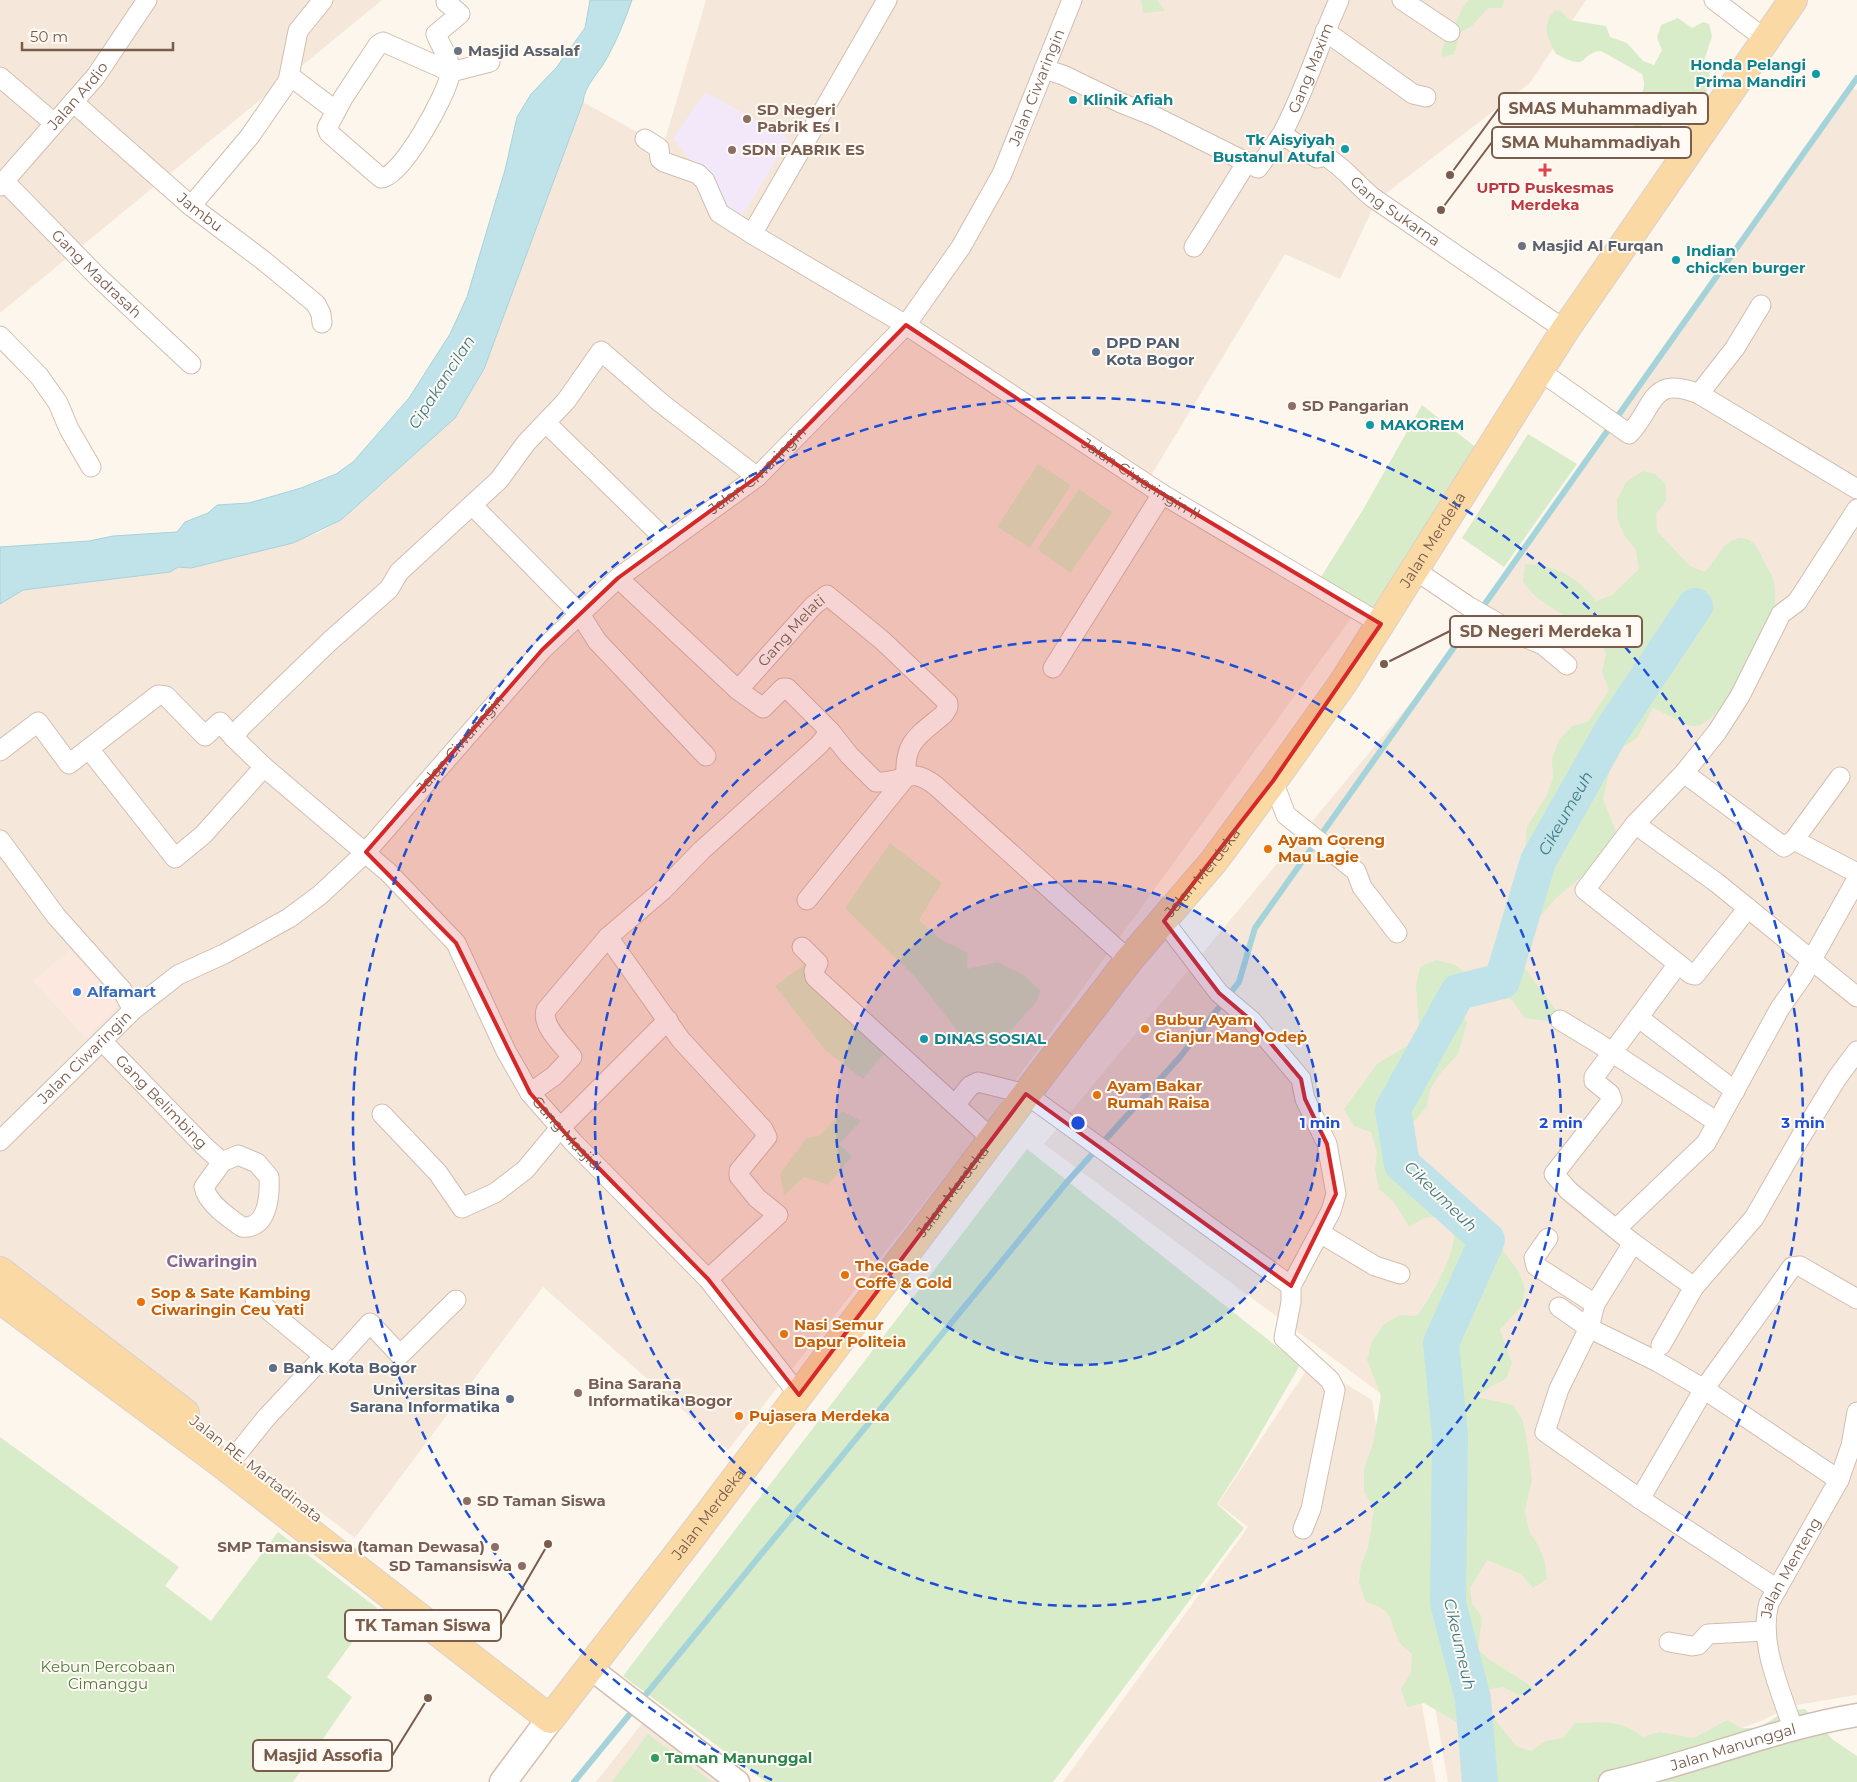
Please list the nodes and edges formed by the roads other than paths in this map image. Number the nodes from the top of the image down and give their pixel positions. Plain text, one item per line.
1 (147, 0) edge
2 (323, 0) edge
3 (887, 0) edge
4 (1072, 0) edge
5 (1339, 0) edge
6 (1402, 0) edge
7 (1714, 0) edge
8 (1793, 0) edge
9 (446, 1) edge
10 (1325, 31) junction
11 (1450, 32) dead end
12 (1765, 39) junction
13 (490, 62) dead end
14 (1044, 69) junction
15 (451, 72) junction
16 (290, 76) junction
17 (0, 77) edge
18 (1426, 97) dead end
19 (73, 102) junction
20 (336, 111) junction
21 (54, 123) junction
22 (1282, 134) junction
23 (645, 139) dead end
24 (1247, 162) junction
25 (2, 184) edge
26 (191, 206) junction
27 (752, 234) junction
28 (1194, 246) dead end
29 (1761, 305) dead end
30 (322, 323) dead end
31 (906, 325) junction
32 (1565, 330) junction
33 (0, 336) edge
34 (191, 364) dead end
35 (1540, 371) junction
36 (1699, 394) junction
37 (546, 423) junction
38 (90, 467) dead end
39 (757, 477) junction
40 (1857, 489) edge
41 (1162, 494) junction
42 (472, 505) junction
43 (1857, 509) edge
44 (668, 542) junction
45 (1415, 570) junction
46 (618, 578) junction
47 (580, 614) junction
48 (1381, 624) junction
49 (1567, 665) dead end
50 (1053, 668) dead end
51 (738, 690) junction
52 (830, 732) junction
53 (234, 738) junction
54 (89, 749) junction
55 (0, 751) edge
56 (706, 756) dead end
57 (264, 767) junction
58 (1684, 773) junction
59 (1840, 777) dead end
60 (906, 778) junction
61 (1273, 781) junction
62 (1635, 824) junction
63 (1794, 840) junction
64 (1, 843) edge
65 (366, 852) junction
66 (1857, 873) edge
67 (1857, 879) edge
68 (806, 900) dead end
69 (1748, 908) junction
70 (1164, 921) junction
71 (1397, 933) dead end
72 (608, 937) junction
73 (802, 947) dead end
74 (1129, 960) junction
75 (1811, 961) junction
76 (1678, 964) junction
77 (1857, 997) edge
78 (134, 1010) junction
79 (1639, 1018) junction
80 (668, 1020) junction
81 (1560, 1020) dead end
82 (102, 1041) junction
83 (1857, 1051) edge
84 (1614, 1053) junction
85 (1735, 1091) junction
86 (530, 1093) junction
87 (1026, 1094) junction
88 (955, 1105) junction
89 (382, 1114) dead end
90 (1717, 1122) junction
91 (560, 1128) junction
92 (992, 1139) junction
93 (0, 1142) edge
94 (222, 1162) dead end
95 (1616, 1229) junction
96 (1320, 1233) junction
97 (1548, 1238) dead end
98 (1633, 1243) junction
99 (0, 1271) edge
100 (1400, 1274) dead end
101 (708, 1279) junction
102 (1291, 1286) junction
103 (1694, 1287) junction
104 (0, 1299) edge
105 (255, 1299) dead end
106 (1857, 1299) edge
107 (456, 1300) dead end
108 (1595, 1304) junction
109 (1559, 1307) dead end
110 (1589, 1328) junction
111 (1661, 1345) dead end
112 (324, 1356) junction
113 (1704, 1389) junction
114 (798, 1395) junction
115 (1857, 1412) edge
116 (237, 1454) junction
117 (1838, 1480) junction
118 (1640, 1499) junction
119 (1303, 1529) dead end
120 (1777, 1588) junction
121 (399, 1592) junction
122 (1766, 1631) junction
123 (1669, 1642) dead end
124 (589, 1667) junction
125 (554, 1713) junction
126 (1857, 1715) edge
127 (1793, 1729) junction
128 (503, 1782) edge
129 (738, 1782) edge
130 (1610, 1782) edge

1 - 19 street, Jalan Ardio
2 - 16 street
3 - 27 street
4 - 14 street, Jalan Ciwaringin
5 - 10 street, Gang Maxim
6 - 11 street
7 - 12 street
8 - 12 main road, Jalan Merdeka
9 - 15 street
10 - 18 street
10 - 22 street, Gang Maxim
12 - 32 main road, Jalan Merdeka
13 - 15 street
14 - 24 street
14 - 31 street, Jalan Ciwaringin
15 - 20 street
15 - 20 street
16 - 20 street
16 - 26 street
17 - 21 street
19 - 21 street, Jalan Ardio
19 - 26 street, Jambu
21 - 25 street, Jalan Ardio
22 - 24 street
22 - 32 street, Gang Sukarna
23 - 27 street, Jalan Ciwaringin II
24 - 28 street
25 - 34 street, Gang Madrasah
26 - 30 street, Jambu
27 - 31 street, Jalan Ciwaringin II
29 - 36 street
31 - 39 street, Jalan Ciwaringin
31 - 41 street, Jalan Ciwaringin II
32 - 35 main road, Jalan Merdeka
33 - 38 street
35 - 36 street
35 - 45 main road, Jalan Merdeka
36 - 40 street
37 - 39 street
37 - 42 street
37 - 44 street
39 - 44 street, Jalan Ciwaringin
41 - 48 street, Jalan Ciwaringin II
41 - 50 street
42 - 47 street
42 - 53 street
43 - 58 street
44 - 46 street, Jalan Ciwaringin
45 - 48 main road, Jalan Merdeka
45 - 49 street
46 - 47 street, Jalan Ciwaringin
46 - 51 street
47 - 56 street
47 - 65 street, Jalan Ciwaringin
48 - 61 main road, Jalan Merdeka
51 - 52 street
51 - 60 street, Gang Melati
52 - 60 street
52 - 72 street
53 - 54 street, Gang Masjid
53 - 57 street, Gang Masjid
54 - 55 street
54 - 57 street
57 - 65 street, Gang Masjid
58 - 62 street
58 - 63 street
59 - 63 street
60 - 68 street
60 - 74 street
61 - 70 main road, Jalan Merdeka
61 - 71 street
62 - 69 street
62 - 76 street
63 - 66 street
64 - 78 street
65 - 78 street, Jalan Ciwaringin
65 - 86 street, Gang Masjid
67 - 75 street
69 - 75 street
69 - 76 street
70 - 74 main road, Jalan Merdeka
70 - 96 street
72 - 80 street
72 - 86 street
73 - 88 street
74 - 87 main road, Jalan Merdeka
75 - 77 street
75 - 85 street
76 - 79 street
78 - 82 street, Jalan Ciwaringin
79 - 84 street
79 - 85 street
80 - 91 street
80 - 101 street
81 - 84 street
82 - 93 street, Jalan Ciwaringin
82 - 94 street, Gang Belimbing
83 - 103 street
84 - 90 street
84 - 95 street
85 - 90 street
86 - 91 street, Gang Masjid
87 - 88 street
87 - 92 main road, Jalan Merdeka
87 - 102 street
88 - 92 street
89 - 91 street
90 - 95 street
91 - 101 street, Gang Masjid
92 - 114 main road, Jalan Merdeka
95 - 98 street
96 - 100 street
96 - 102 street
97 - 108 street
98 - 103 street
98 - 108 street
99 - 116 main road, Jalan RE. Martadinata
101 - 114 street, Gang Masjid
102 - 119 street
103 - 111 street
104 - 121 main road, Jalan RE. Martadinata
105 - 112 street
106 - 113 street
107 - 112 street
108 - 110 street
109 - 110 street
110 - 113 street
110 - 118 street
112 - 116 street
113 - 117 street
113 - 118 street
114 - 124 main road, Jalan Merdeka
115 - 117 street, Jalan Menteng
116 - 121 main road, Jalan RE. Martadinata
117 - 120 street, Jalan Menteng
118 - 120 street
120 - 122 street, Jalan Menteng
121 - 125 main road, Jalan RE. Martadinata
122 - 123 street
122 - 127 street, Jalan Menteng
124 - 125 main road, Jalan Merdeka
124 - 129 street
125 - 128 main road
126 - 127 street, Jalan Manunggal
127 - 130 street, Jalan Manunggal

